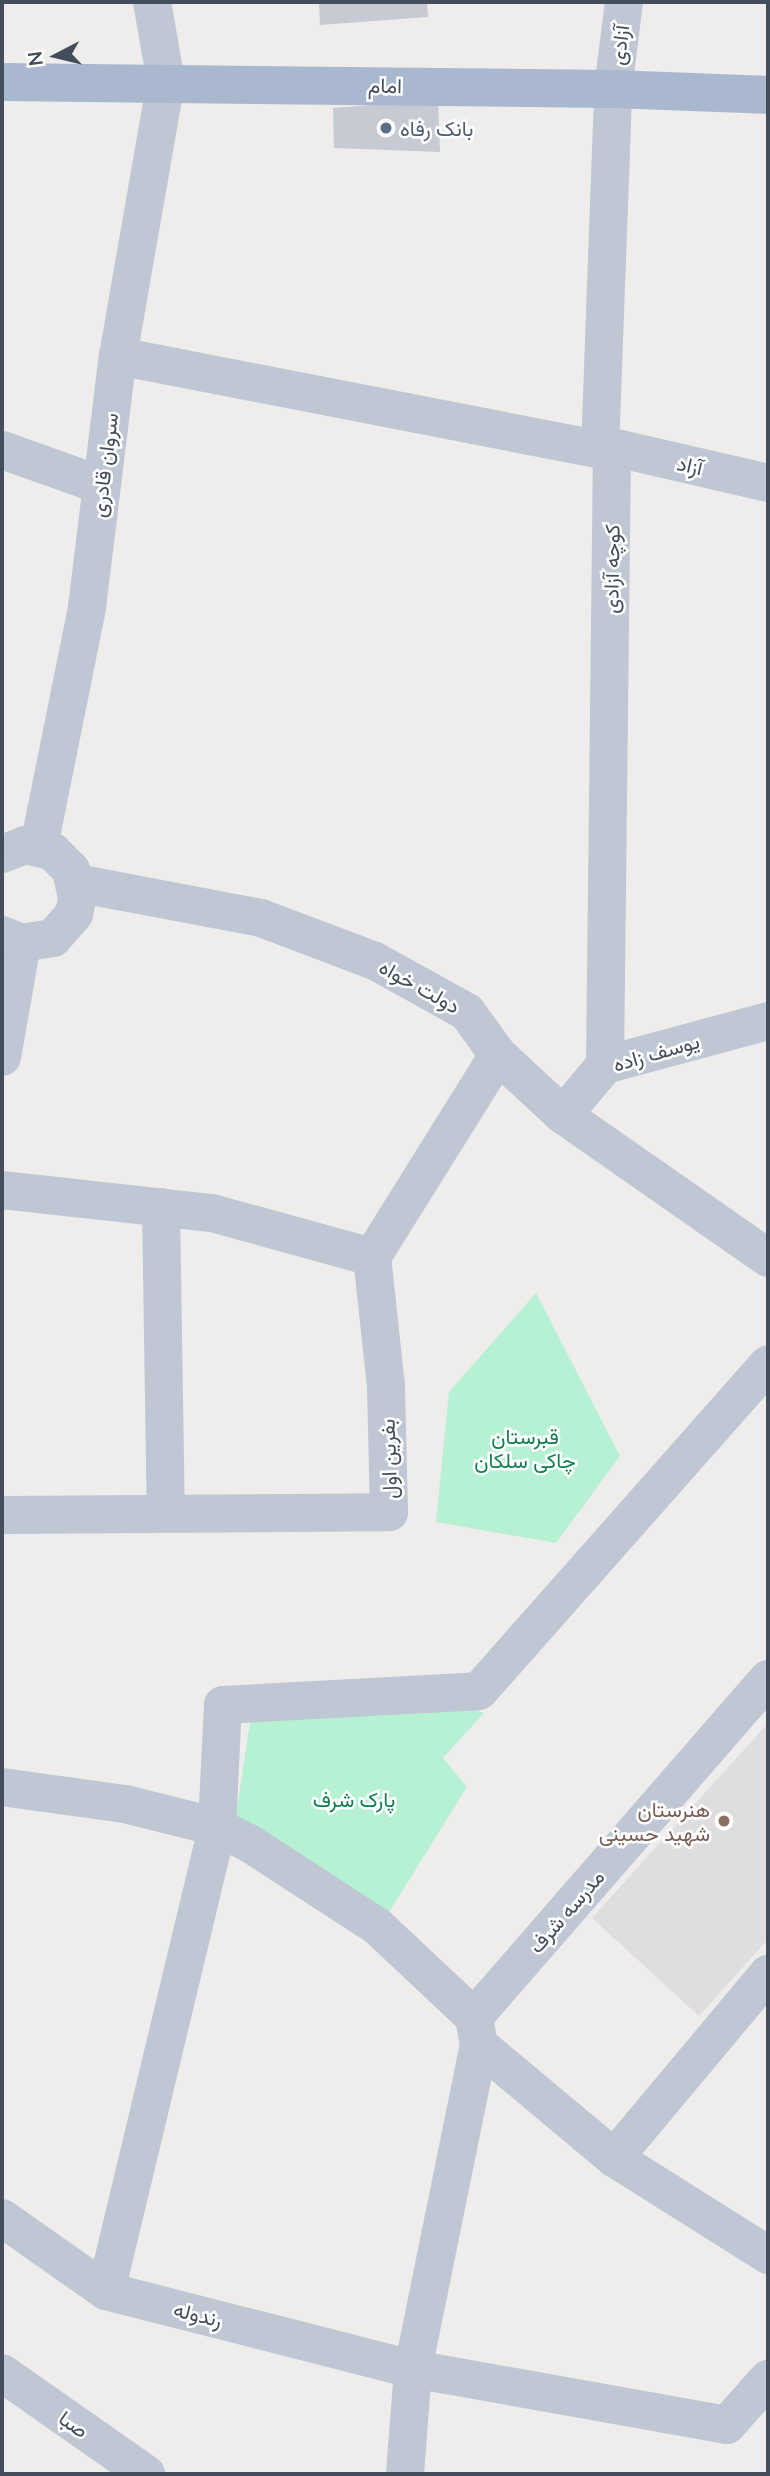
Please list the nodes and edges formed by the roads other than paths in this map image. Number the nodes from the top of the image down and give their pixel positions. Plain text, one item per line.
1 (152, 2) edge
2 (624, 2) edge
3 (2, 82) edge
4 (166, 82) junction
5 (613, 89) junction
6 (768, 95) edge
7 (118, 356) junction
8 (606, 448) junction
9 (2, 450) edge
10 (768, 483) edge
11 (101, 485) junction
12 (39, 846) junction
13 (2, 853) edge
14 (76, 883) junction
15 (12, 939) edge
16 (768, 1021) edge
17 (498, 1055) junction
18 (2, 1057) edge
19 (606, 1065) junction
20 (563, 1115) junction
21 (2, 1190) edge
22 (161, 1207) junction
23 (372, 1256) junction
24 (768, 1258) edge
25 (768, 1364) edge
26 (166, 1513) junction
27 (2, 1515) edge
28 (768, 1679) edge
29 (2, 1787) edge
30 (217, 1827) junction
31 (768, 1974) edge
32 (477, 2031) junction
33 (614, 2158) junction
34 (2, 2218) edge
35 (768, 2255) edge
36 (106, 2291) junction
37 (413, 2369) junction
38 (2, 2373) edge
39 (768, 2379) edge
40 (146, 2474) edge
41 (405, 2474) edge

1 - 4 street, سروان قادری
2 - 5 street, آزادی
3 - 4 main road, امام
4 - 5 main road, امام
4 - 7 street, سروان قادری
5 - 6 main road, امام
5 - 8 street, کوچه آزادی
7 - 8 street, آزاد
7 - 11 street, سروان قادری
8 - 10 street, آزاد
8 - 19 street, کوچه آزادی
9 - 11 street
11 - 12 street, سروان قادری
12 - 13 street
12 - 14 street
14 - 15 street
14 - 17 street, دولت خواه
15 - 18 street
16 - 19 street, یوسف زاده
17 - 20 street, دولت خواه
17 - 23 street
19 - 20 street, یوسف زاده
20 - 24 street, دولت خواه
21 - 22 street
22 - 23 street
22 - 26 street
23 - 26 street, بفرین اول
25 - 30 street
26 - 27 street, بفرین اول
28 - 32 street, مدرسه شرف
29 - 30 street
30 - 32 street
30 - 36 street
31 - 33 street
32 - 33 street
32 - 37 street
33 - 35 street
34 - 36 street, رندوله
36 - 37 street, رندوله
37 - 39 street, رندوله
37 - 41 street
38 - 40 street, صبا

